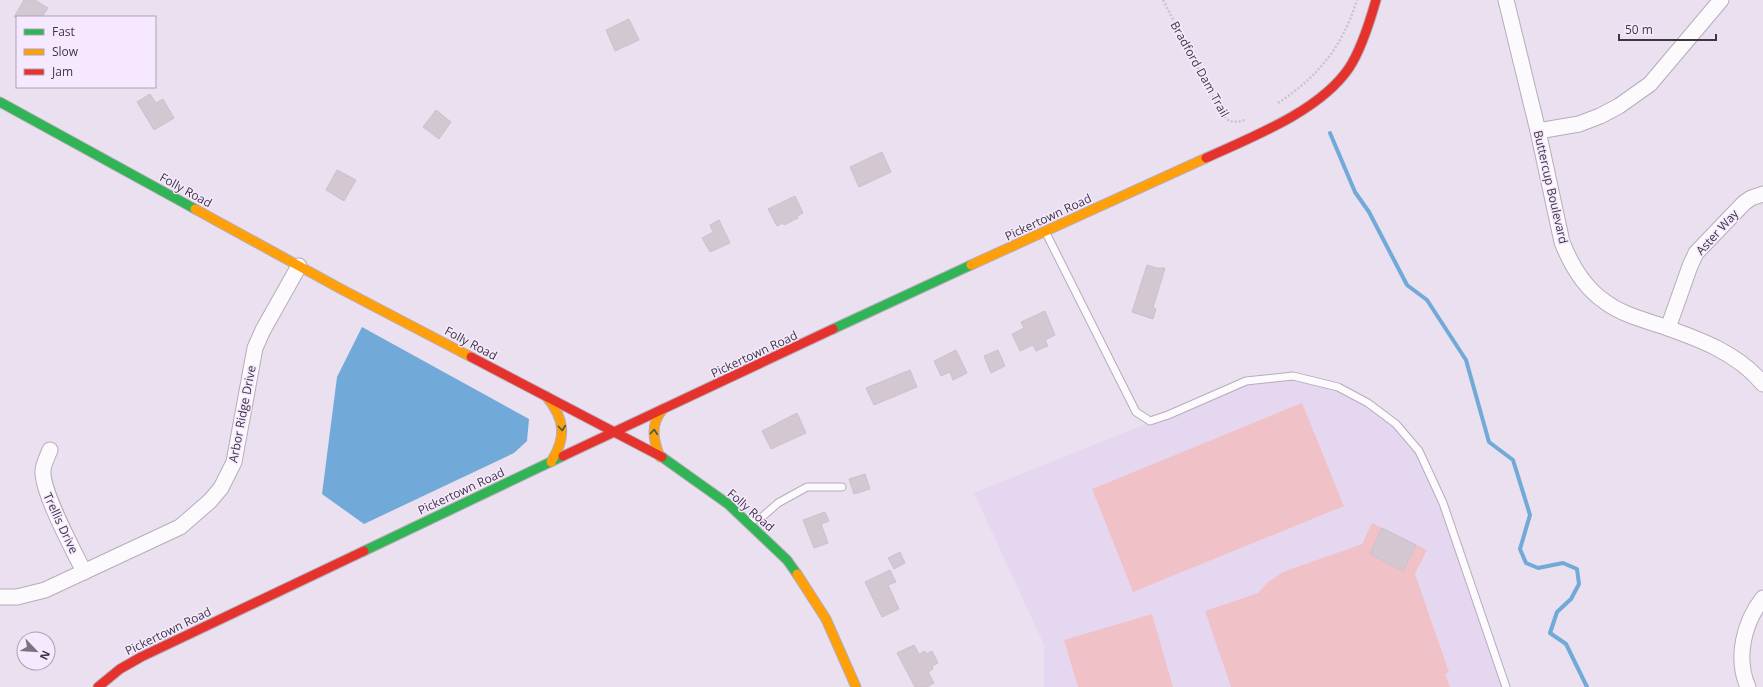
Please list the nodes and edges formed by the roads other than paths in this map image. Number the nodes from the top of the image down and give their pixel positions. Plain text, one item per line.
1 (1376, 0) edge
2 (1506, 0) edge
3 (1721, 0) edge
4 (0, 102) edge
5 (1538, 131) junction
6 (1763, 194) edge
7 (1046, 231) junction
8 (300, 266) junction
9 (1668, 328) junction
10 (1763, 384) edge
11 (546, 396) junction
12 (664, 409) junction
13 (614, 432) junction
14 (50, 450) dead end
15 (660, 456) junction
16 (551, 462) junction
17 (842, 487) dead end
18 (747, 521) junction
19 (84, 572) junction
20 (0, 597) edge
21 (1763, 598) edge
22 (98, 687) edge
23 (856, 687) edge
24 (1506, 687) edge
25 (1748, 687) edge

1 - 7 street, Pickertown Road
2 - 5 street, Buttercup Boulevard
3 - 5 street
4 - 8 street, Folly Road
5 - 9 street, Buttercup Boulevard
6 - 9 street, Aster Way
7 - 12 street, Pickertown Road
7 - 24 lane
8 - 11 street, Folly Road
8 - 19 street, Arbor Ridge Drive
9 - 10 street, Buttercup Boulevard
11 - 13 street, Folly Road
11 -> 16 street
12 - 13 street, Pickertown Road
15 -> 12 street
13 - 15 street, Folly Road
13 - 16 street, Pickertown Road
14 - 19 street, Trellis Drive
15 - 18 street, Folly Road
16 - 22 street, Pickertown Road
17 - 18 lane
18 - 23 street, Folly Road
19 - 20 street, Arbor Ridge Drive
21 - 25 street

